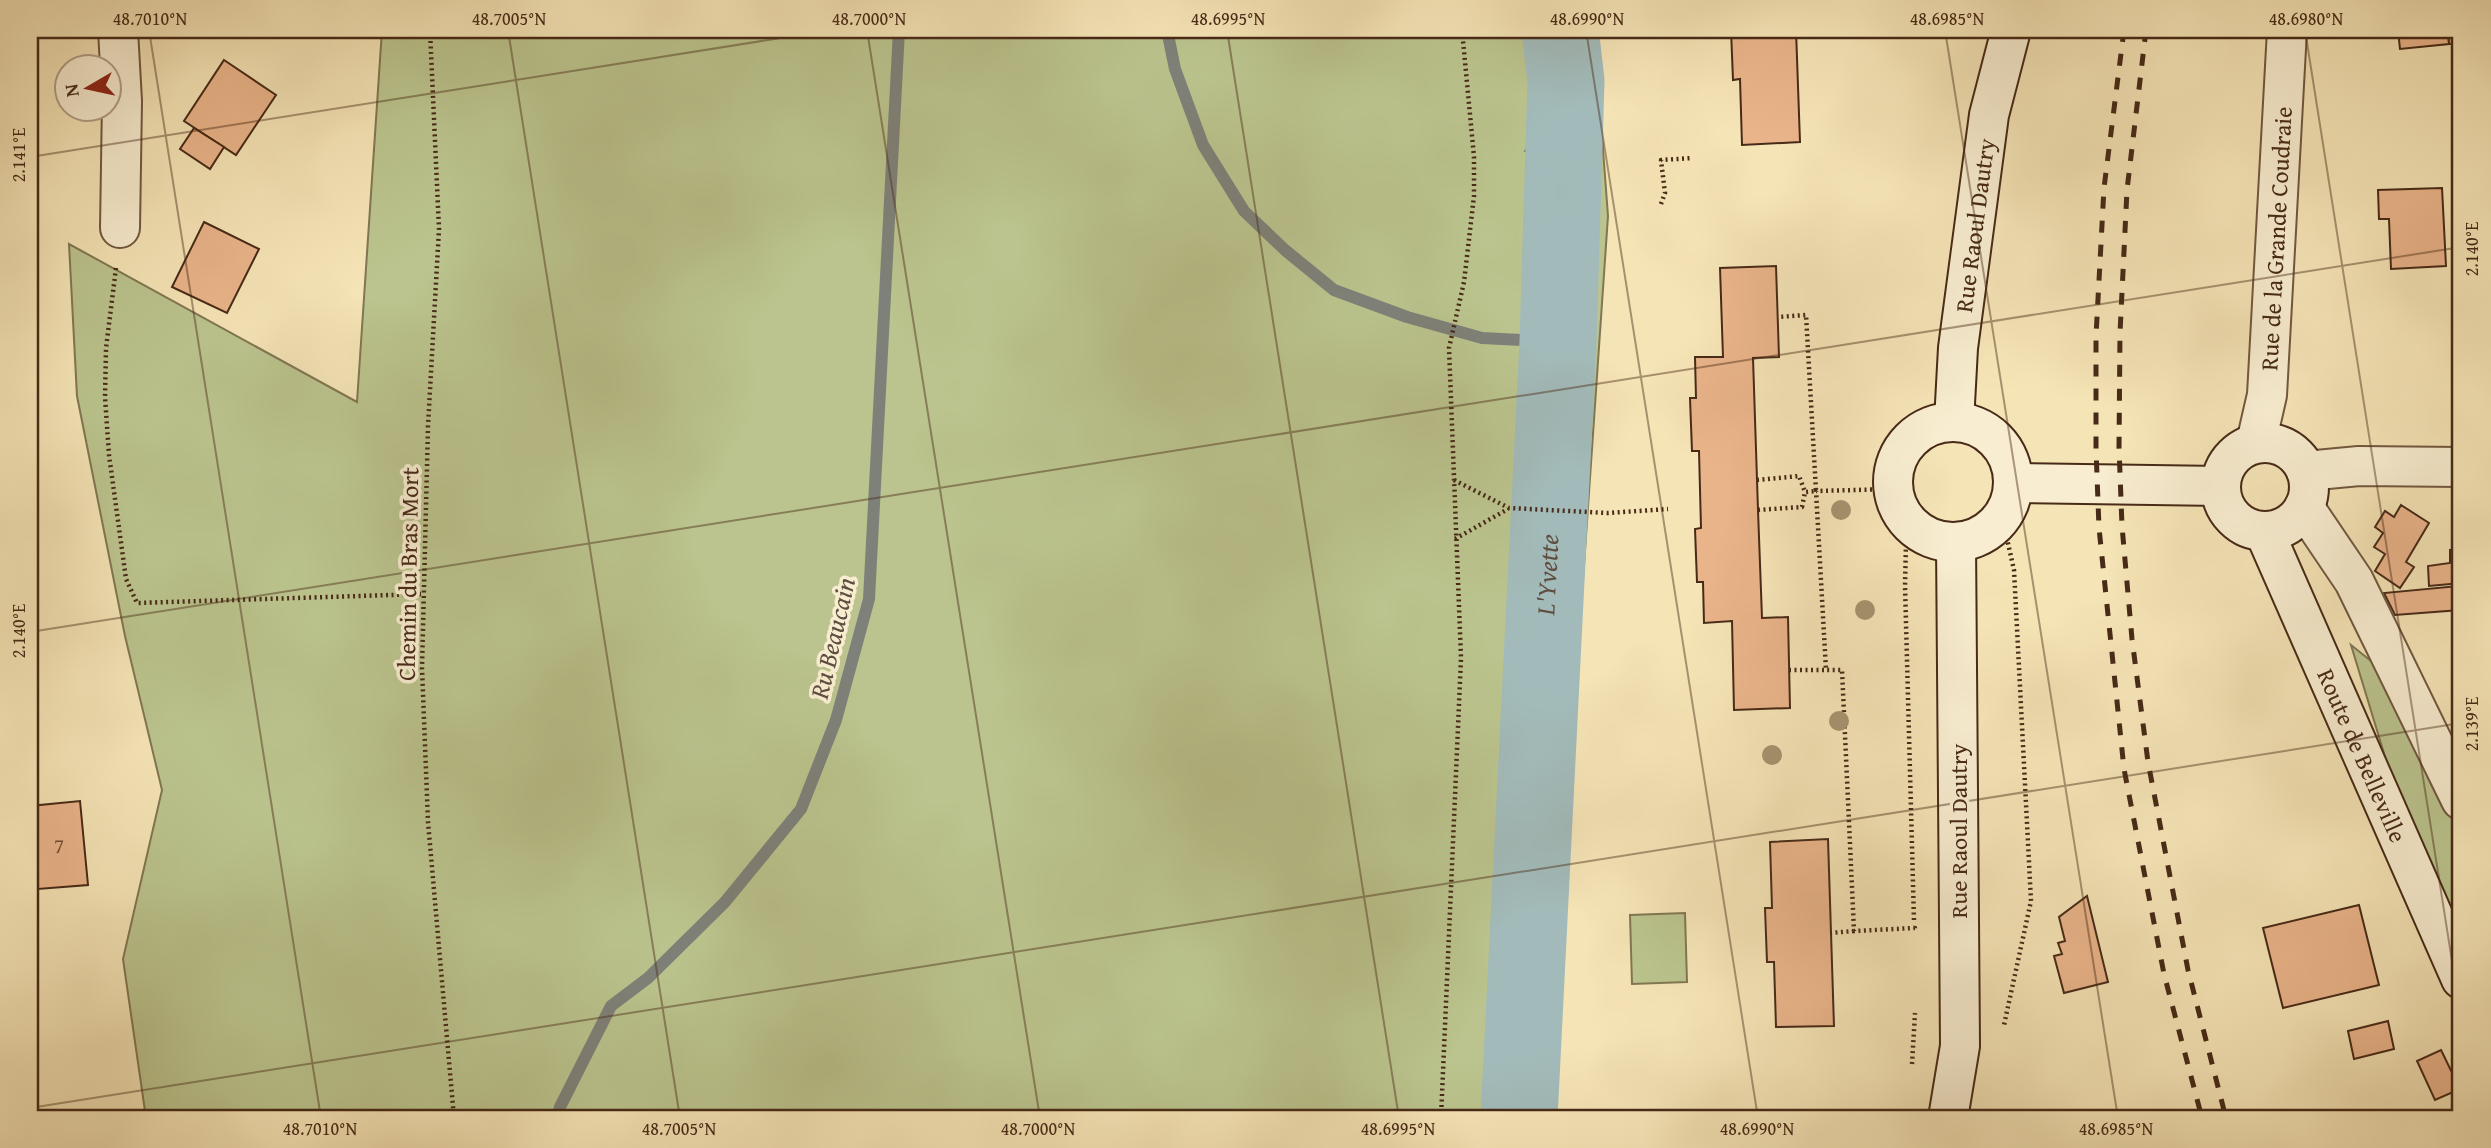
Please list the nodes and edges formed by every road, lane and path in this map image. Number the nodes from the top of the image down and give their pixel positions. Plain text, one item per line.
1 (118, 30) edge
2 (430, 30) edge
3 (1462, 30) edge
4 (2011, 30) edge
5 (2287, 30) edge
6 (1693, 158) dead end
7 (1661, 204) dead end
8 (120, 228) joint
9 (1778, 317) dead end
10 (1954, 422) junction
11 (2256, 443) junction
12 (2461, 467) edge
13 (1453, 479) junction
14 (1757, 480) dead end
15 (2221, 486) junction
16 (1887, 489) junction
17 (2305, 489) junction
18 (1816, 491) junction
19 (1805, 492) junction
20 (2007, 500) junction
21 (1509, 508) junction
22 (1668, 509) dead end
23 (1758, 510) dead end
24 (2264, 531) junction
25 (1455, 539) junction
26 (1956, 542) junction
27 (423, 594) junction
28 (1789, 670) dead end
29 (1826, 670) junction
30 (2461, 800) edge
31 (1914, 929) junction
32 (1854, 932) junction
33 (1830, 933) dead end
34 (1915, 942) dead end
35 (2461, 979) edge
36 (1916, 1008) dead end
37 (2001, 1038) dead end
38 (1912, 1073) dead end
39 (454, 1118) edge
40 (1441, 1118) edge
41 (1948, 1118) edge

1 - 8 main road
2 - 27 path, Chemin du Bras Mort
3 - 13 path
4 - 10 main road, Rue Raoul Dautry
5 - 11 main road, Rue de la Grande Coudraie
6 - 7 path
8 - 27 path
9 - 18 path
10 - 16 main road
10 - 20 main road
11 - 15 main road
11 - 17 main road
12 - 17 main road
13 - 21 path
13 - 25 path
14 - 19 path
15 - 20 main road
15 - 24 main road
16 - 18 path
16 - 26 main road
16 - 31 path
17 - 24 main road
17 - 30 main road
18 - 19 path
18 - 29 path
19 - 23 path
20 - 26 main road
20 - 37 path
21 - 22 path
21 - 25 path
24 - 35 main road, Route de Belleville
25 - 40 path
26 - 41 main road, Rue Raoul Dautry
27 - 39 path, Chemin du Bras Mort
28 - 29 path
29 - 32 path
31 - 32 path
31 - 34 path
32 - 33 path
36 - 38 path

